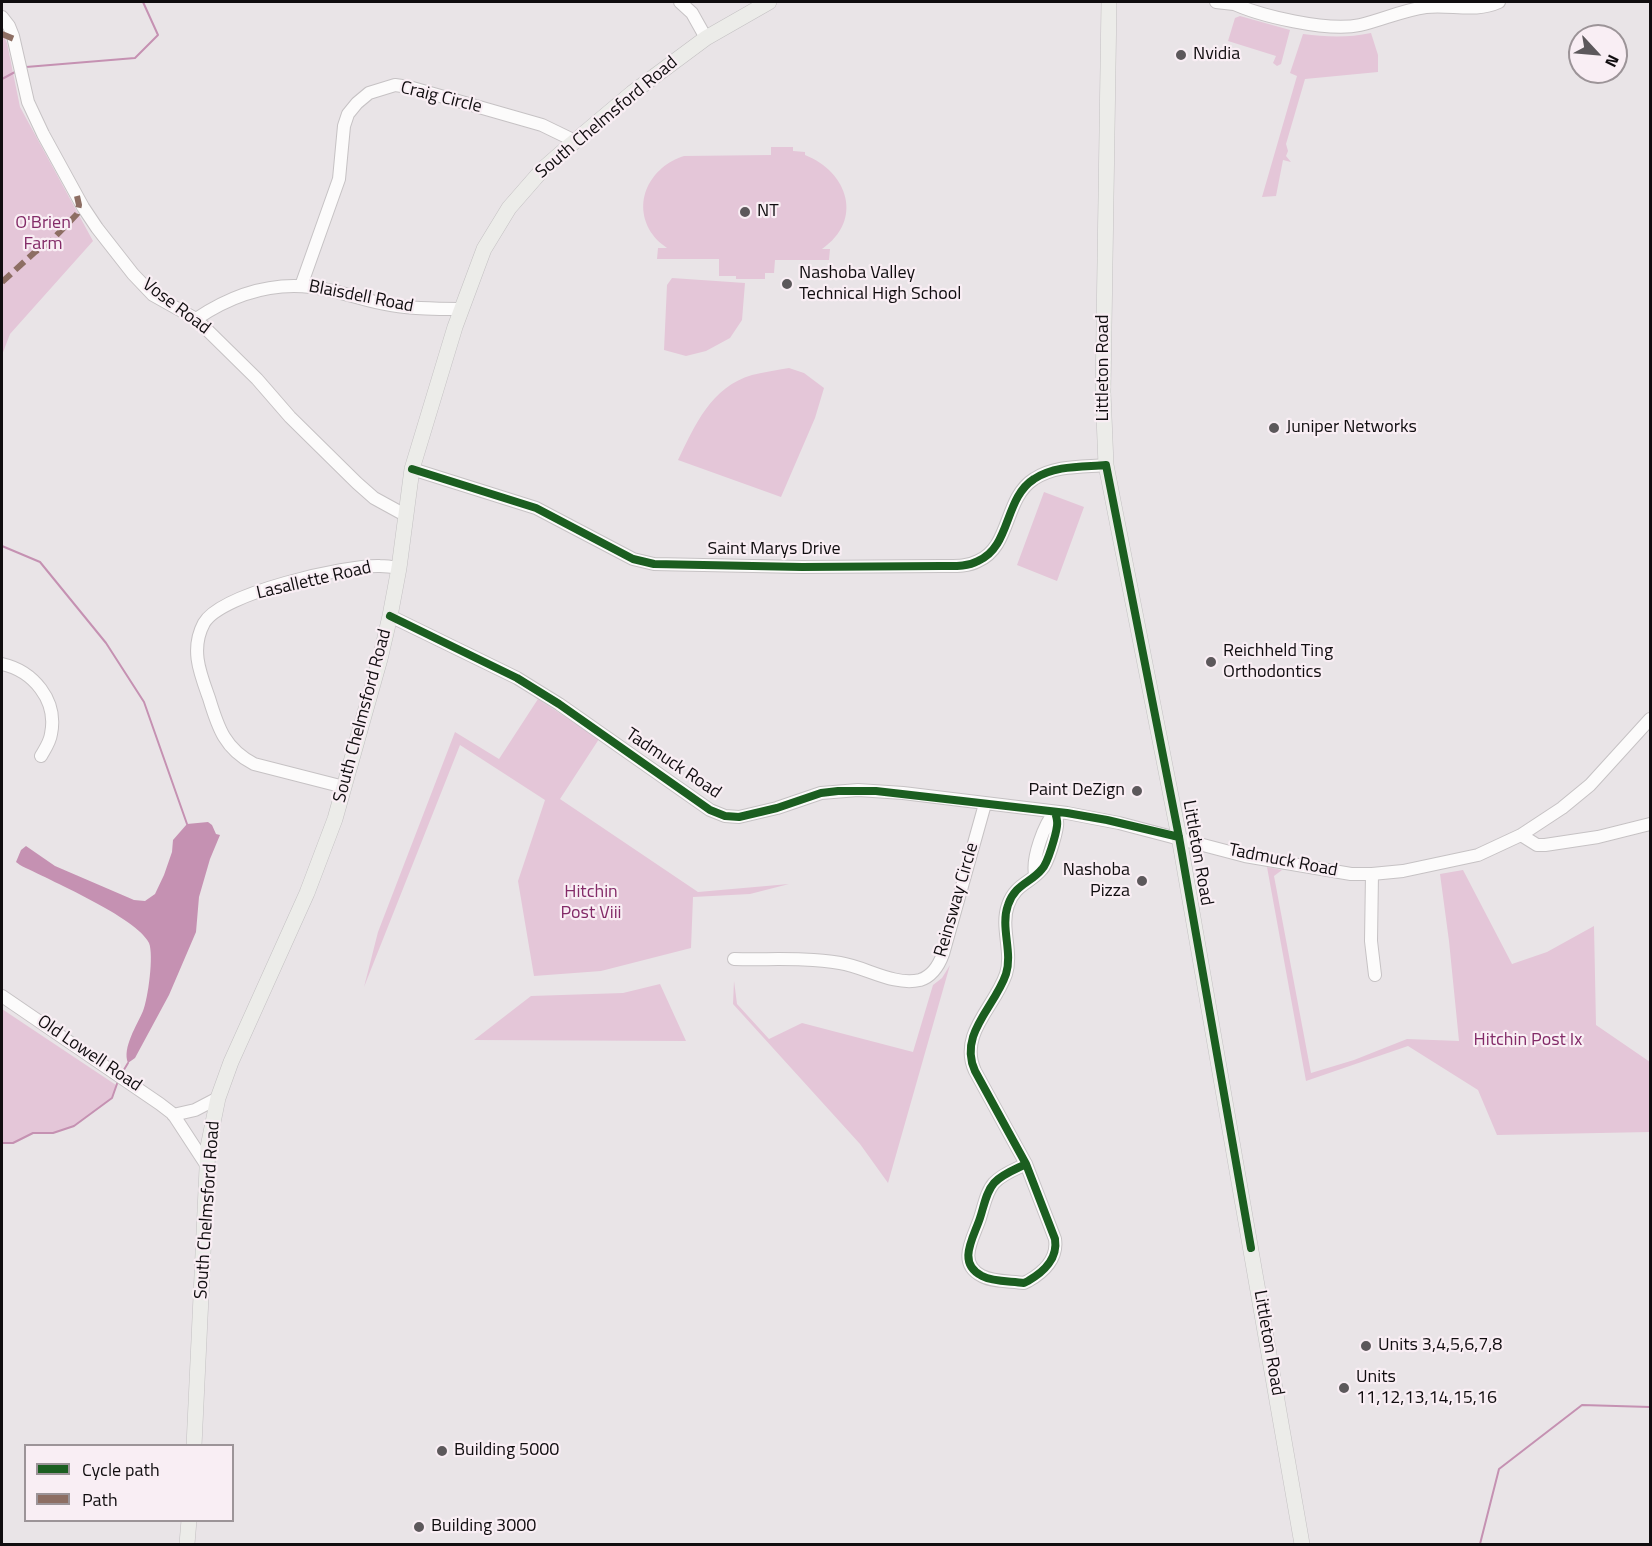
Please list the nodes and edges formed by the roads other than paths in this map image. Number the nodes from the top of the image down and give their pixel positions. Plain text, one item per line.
1 (680, 2) edge
2 (769, 2) edge
3 (1109, 2) edge
4 (1216, 2) edge
5 (1232, 2) edge
6 (1499, 2) edge
7 (2, 17) edge
8 (706, 38) junction
9 (575, 141) junction
10 (301, 286) junction
11 (461, 309) junction
12 (196, 319) junction
13 (1106, 465) junction
14 (412, 469) junction
15 (405, 515) junction
16 (399, 568) junction
17 (390, 616) junction
18 (2, 664) edge
19 (1650, 719) edge
20 (41, 756) dead end
21 (344, 788) junction
22 (985, 804) junction
23 (1055, 812) junction
24 (1650, 824) edge
25 (1521, 835) junction
26 (1179, 837) junction
27 (1371, 874) junction
28 (734, 959) dead end
29 (1375, 975) dead end
30 (2, 996) edge
31 (218, 1098) junction
32 (173, 1115) junction
33 (1026, 1164) junction
34 (207, 1166) junction
35 (194, 1444) edge
36 (189, 1522) edge
37 (187, 1545) edge
38 (1302, 1545) edge

1 - 8 street
2 - 8 main road, South Chelmsford Road
3 - 13 main road, Littleton Road
4 - 5 street
5 - 6 street
7 - 12 street, Vose Road
8 - 9 main road, South Chelmsford Road
9 - 10 street, Craig Circle
9 - 11 main road, South Chelmsford Road
10 - 11 street, Blaisdell Road
10 - 12 street, Blaisdell Road
11 - 14 main road, South Chelmsford Road
12 - 15 street, Vose Road
13 - 14 street, Saint Marys Drive
13 - 26 main road, Littleton Road
14 - 15 main road, South Chelmsford Road
15 - 16 main road, South Chelmsford Road
16 - 17 main road, South Chelmsford Road
16 - 21 street, Lasallette Road
17 - 21 main road, South Chelmsford Road
17 - 22 street, Tadmuck Road
18 - 20 street
19 - 25 street, Tadmuck Road
21 - 31 main road, South Chelmsford Road
22 - 23 street, Tadmuck Road
22 - 28 street, Reinsway Circle
23 - 26 street, Tadmuck Road
23 - 33 street
24 - 25 street
25 - 27 street, Tadmuck Road
26 - 27 street, Tadmuck Road
26 - 38 main road, Littleton Road
27 - 29 street
30 - 32 street, Old Lowell Road
31 - 32 street
31 - 34 main road, South Chelmsford Road
32 - 34 street, Old Lowell Road
33 - 33 street
34 - 35 main road, South Chelmsford Road
36 - 37 main road

